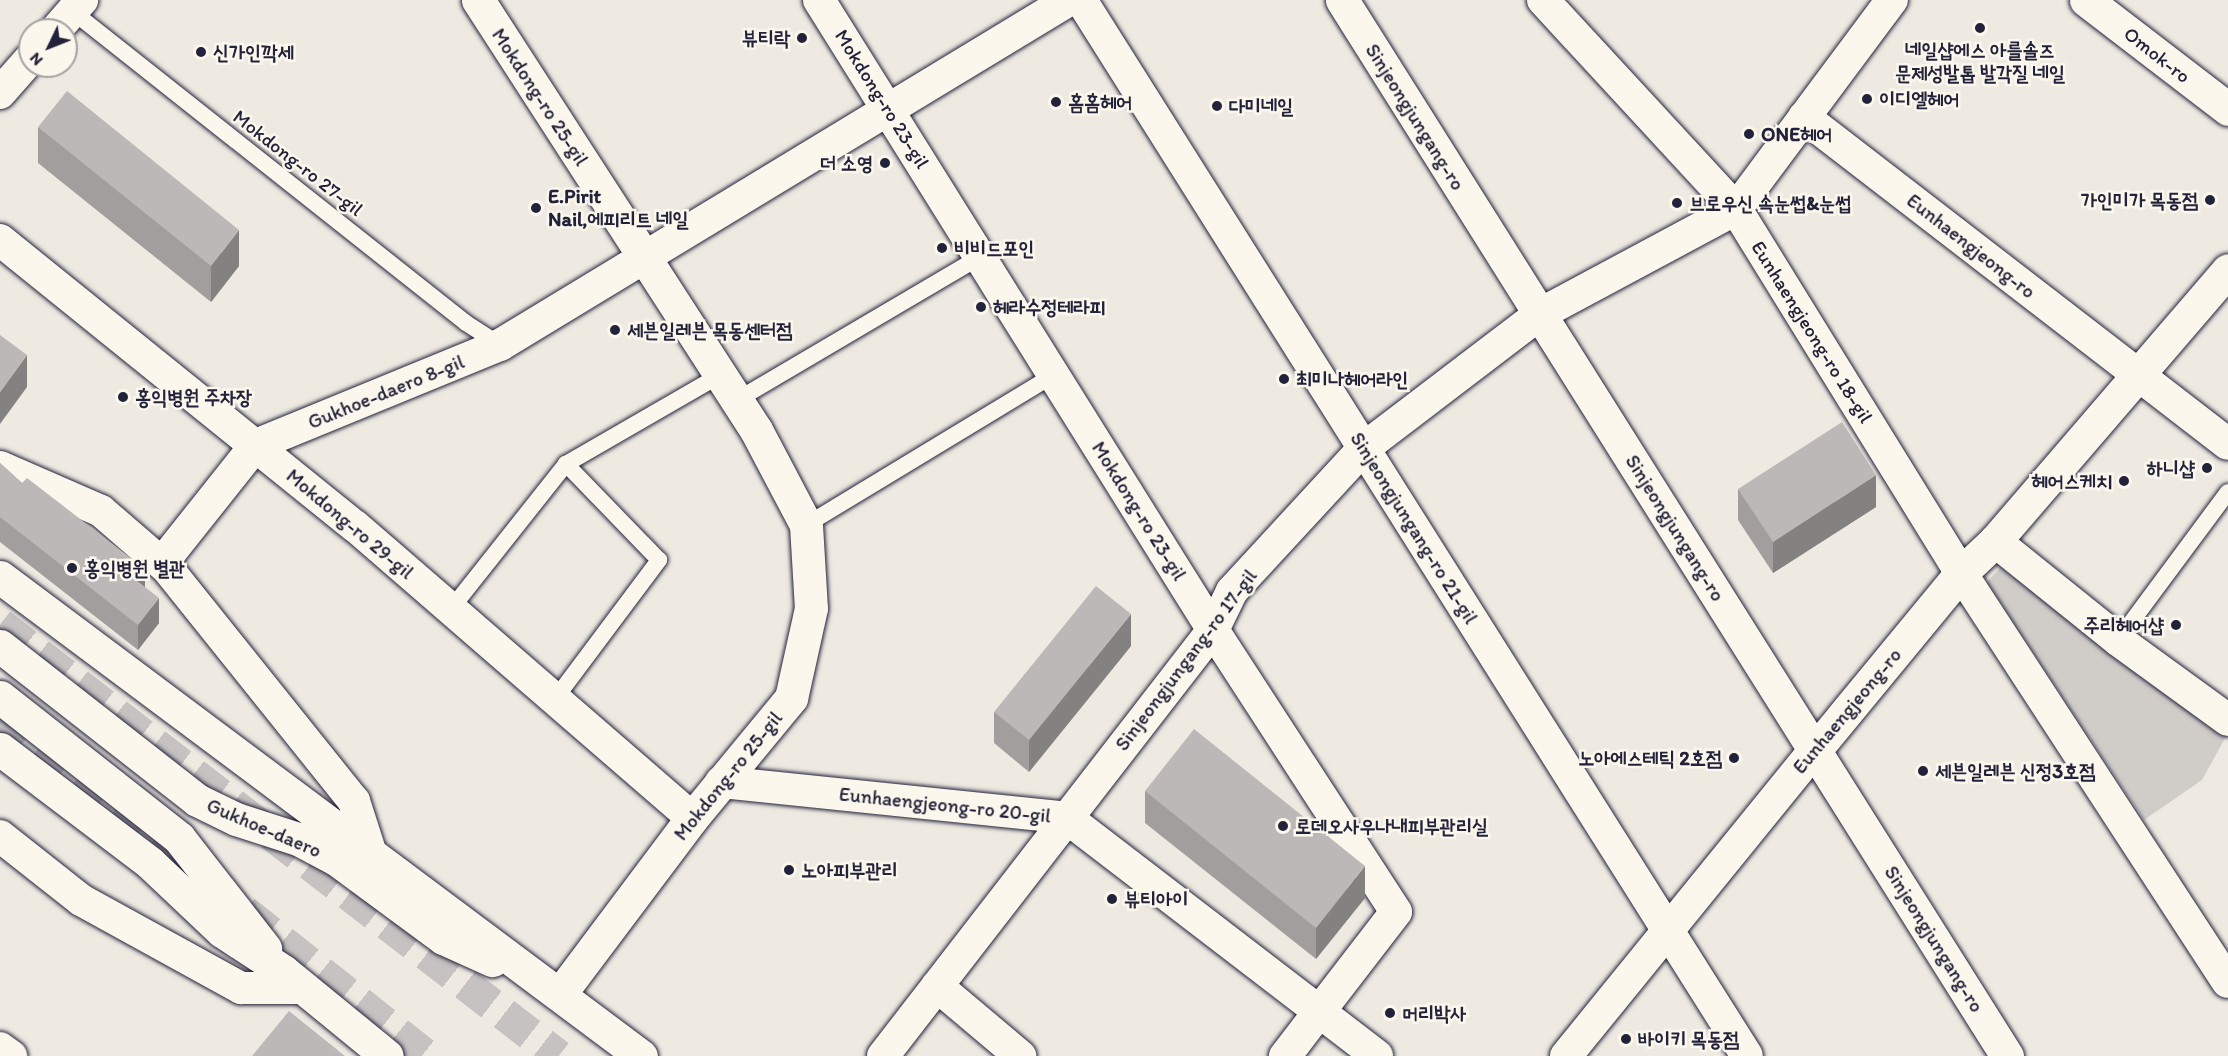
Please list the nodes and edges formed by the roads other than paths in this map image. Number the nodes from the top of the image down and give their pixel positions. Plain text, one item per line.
1 (478, 0) edge
2 (819, 0) edge
3 (1069, 0) edge
4 (1081, 0) edge
5 (1342, 0) edge
6 (1543, 0) edge
7 (1892, 0) edge
8 (2086, 0) edge
9 (70, 14) edge
10 (18, 73) edge
11 (0, 93) edge
12 (888, 107) junction
13 (2228, 109) edge
14 (1804, 117) junction
15 (1736, 209) junction
16 (0, 240) edge
17 (981, 256) junction
18 (644, 257) junction
19 (2228, 270) edge
20 (1540, 314) junction
21 (501, 345) junction
22 (1054, 375) junction
23 (2139, 375) junction
24 (728, 388) junction
25 (2228, 444) edge
26 (256, 445) junction
27 (1364, 448) junction
28 (566, 464) junction
29 (0, 466) edge
30 (2228, 492) edge
31 (806, 525) junction
32 (1995, 541) junction
33 (162, 563) junction
34 (1961, 573) junction
35 (0, 576) edge
36 (451, 609) junction
37 (1213, 630) junction
38 (2118, 640) junction
39 (0, 646) edge
40 (0, 697) edge
41 (555, 699) junction
42 (2228, 720) edge
43 (0, 749) edge
44 (1815, 750) junction
45 (722, 782) junction
46 (692, 818) junction
47 (1067, 818) junction
48 (0, 836) edge
49 (371, 854) junction
50 (1668, 931) junction
51 (293, 980) junction
52 (2228, 982) edge
53 (937, 986) junction
54 (553, 989) junction
55 (1318, 1013) junction
56 (0, 1048) edge
57 (11, 1056) edge
58 (387, 1056) edge
59 (641, 1056) edge
60 (883, 1056) edge
61 (1020, 1056) edge
62 (1285, 1056) edge
63 (1377, 1056) edge
64 (1566, 1056) edge
65 (1748, 1056) edge
66 (2007, 1056) edge

1 - 18 street, Mokdong-ro 25-gil
2 - 12 street, Mokdong-ro 23-gil
3 - 12 street, Gukhoe-daero 8-gil
4 - 27 street, Sinjeongjungang-ro 21-gil
5 - 20 street, Sinjeongjungang-ro
6 - 15 street, Eunhaengjeong-ro 18-gil
7 - 14 street
8 - 13 street, Omok-ro
9 - 21 lane, Mokdong-ro 27-gil
10 - 11 street
12 - 17 street, Mokdong-ro 23-gil
12 - 18 street, Gukhoe-daero 8-gil
14 - 15 street
14 - 23 street, Eunhaengjeong-ro
15 - 20 street, Sinjeongjungang-ro 17-gil
15 - 34 street, Eunhaengjeong-ro 18-gil
16 - 26 street, Mokdong-ro 29-gil
17 - 22 street, Mokdong-ro 23-gil
17 - 24 lane
18 - 21 street, Gukhoe-daero 8-gil
18 - 24 street, Mokdong-ro 25-gil
19 - 23 street, Eunhaengjeong-ro
20 - 27 street, Sinjeongjungang-ro 17-gil
20 - 44 street, Sinjeongjungang-ro
21 - 26 street, Gukhoe-daero 8-gil
22 - 31 lane
22 - 37 street, Mokdong-ro 23-gil
23 - 25 street
23 - 32 street, Eunhaengjeong-ro
24 - 28 lane
24 - 31 street, Mokdong-ro 25-gil
26 - 33 street, Gukhoe-daero 8-gil
26 - 36 street, Mokdong-ro 29-gil
27 - 37 street, Sinjeongjungang-ro 17-gil
27 - 50 street, Sinjeongjungang-ro 21-gil
28 - 36 lane
28 - 41 lane
29 - 33 street
30 - 38 lane
31 - 45 street, Mokdong-ro 25-gil
32 - 34 street, Eunhaengjeong-ro
32 - 38 street
33 - 49 street
34 - 44 street, Eunhaengjeong-ro
34 - 52 street, Eunhaengjeong-ro 18-gil
35 - 49 street
36 - 41 street, Mokdong-ro 29-gil
37 - 47 street, Sinjeongjungang-ro 17-gil
37 - 55 street, Mokdong-ro 23-gil
38 - 42 street
39 - 54 street, Gukhoe-daero
40 - 51 street
41 - 46 street, Mokdong-ro 29-gil
43 - 51 street
44 - 50 street, Eunhaengjeong-ro
44 - 66 street, Sinjeongjungang-ro
45 - 46 street, Mokdong-ro 25-gil
45 - 47 street, Eunhaengjeong-ro 20-gil
46 - 54 street, Mokdong-ro 25-gil
47 - 53 street, Sinjeongjungang-ro 17-gil
47 - 55 street, Eunhaengjeong-ro 20-gil
48 - 51 street
49 - 54 street
50 - 64 street, Eunhaengjeong-ro
50 - 65 street, Sinjeongjungang-ro 21-gil
51 - 58 street
53 - 60 street, Sinjeongjungang-ro 17-gil
53 - 61 street
54 - 59 street
55 - 62 street
55 - 63 street, Eunhaengjeong-ro 20-gil
56 - 57 street

